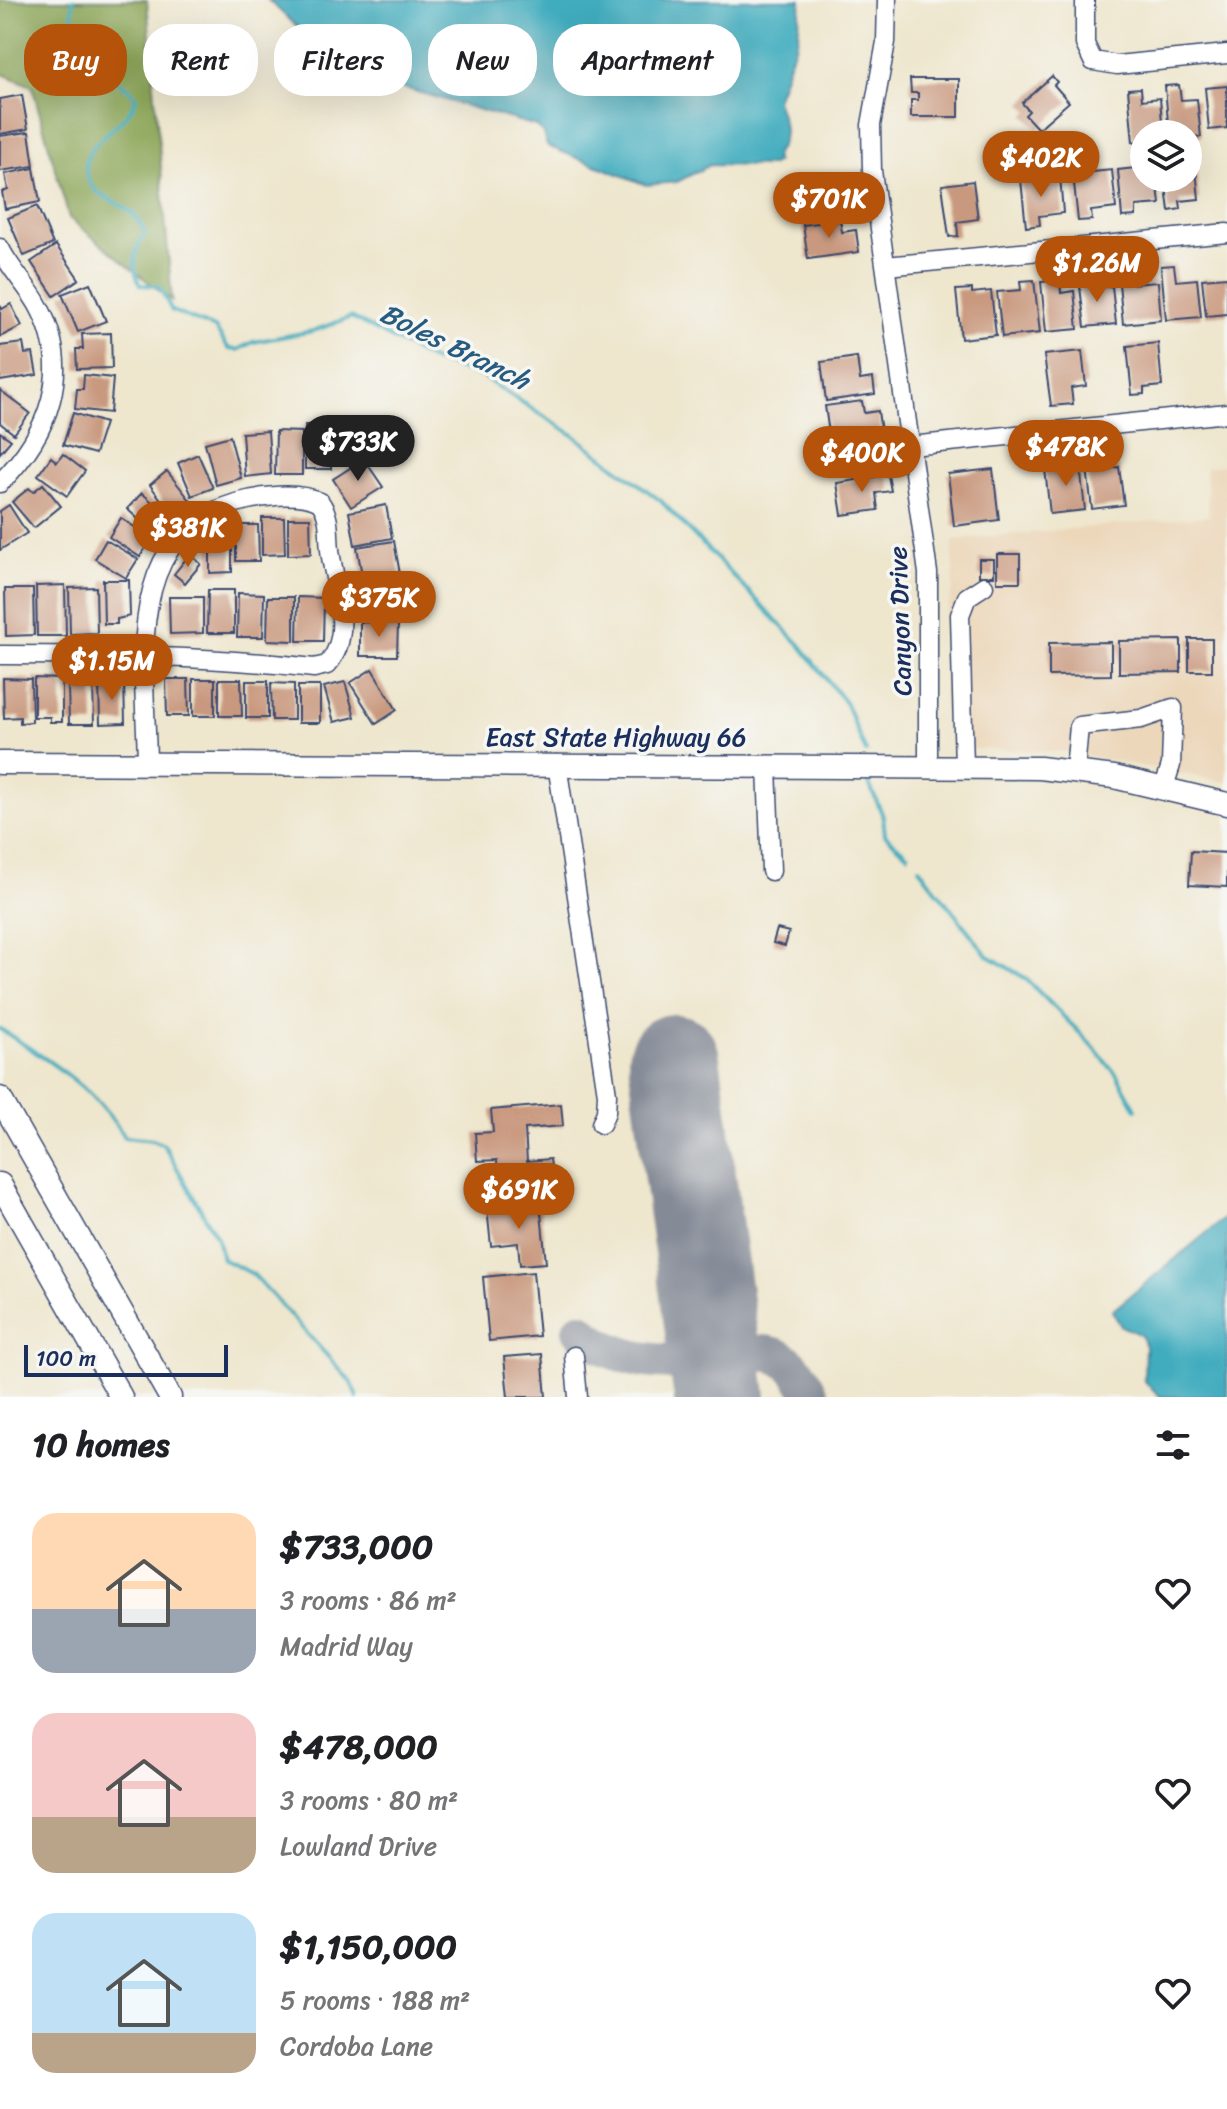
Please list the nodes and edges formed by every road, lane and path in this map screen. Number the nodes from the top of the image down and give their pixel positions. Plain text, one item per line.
1 (887, 0) edge
2 (1085, 0) edge
3 (1227, 54) edge
4 (1227, 233) edge
5 (0, 248) edge
6 (886, 266) junction
7 (1227, 413) edge
8 (911, 446) junction
9 (0, 483) edge
10 (984, 586) dead end
11 (0, 655) edge
12 (146, 655) junction
13 (0, 763) edge
14 (147, 763) junction
15 (557, 764) junction
16 (767, 766) junction
17 (928, 766) junction
18 (964, 767) junction
19 (1075, 771) junction
20 (1163, 790) junction
21 (1227, 804) edge
22 (771, 871) dead end
23 (0, 1098) edge
24 (601, 1124) dead end
25 (0, 1184) edge
26 (574, 1356) dead end
27 (121, 1397) edge
28 (170, 1397) edge
29 (578, 1397) edge

1 - 6 street, Canyon Drive
2 - 3 street
4 - 6 street
5 - 9 street
6 - 8 street, Canyon Drive
7 - 8 street
8 - 17 street, Canyon Drive
10 - 18 street
11 - 12 street
12 - 12 street
12 - 14 street
13 - 14 main road, East State Highway 66
14 - 15 main road, East State Highway 66
15 - 16 main road, East State Highway 66
15 - 24 street
16 - 17 main road, East State Highway 66
16 - 22 street
17 - 18 main road, East State Highway 66
18 - 19 main road, East State Highway 66
19 - 20 main road, East State Highway 66
19 - 20 street
20 - 21 main road, East State Highway 66
23 - 28 main road
25 - 27 main road
26 - 29 street

